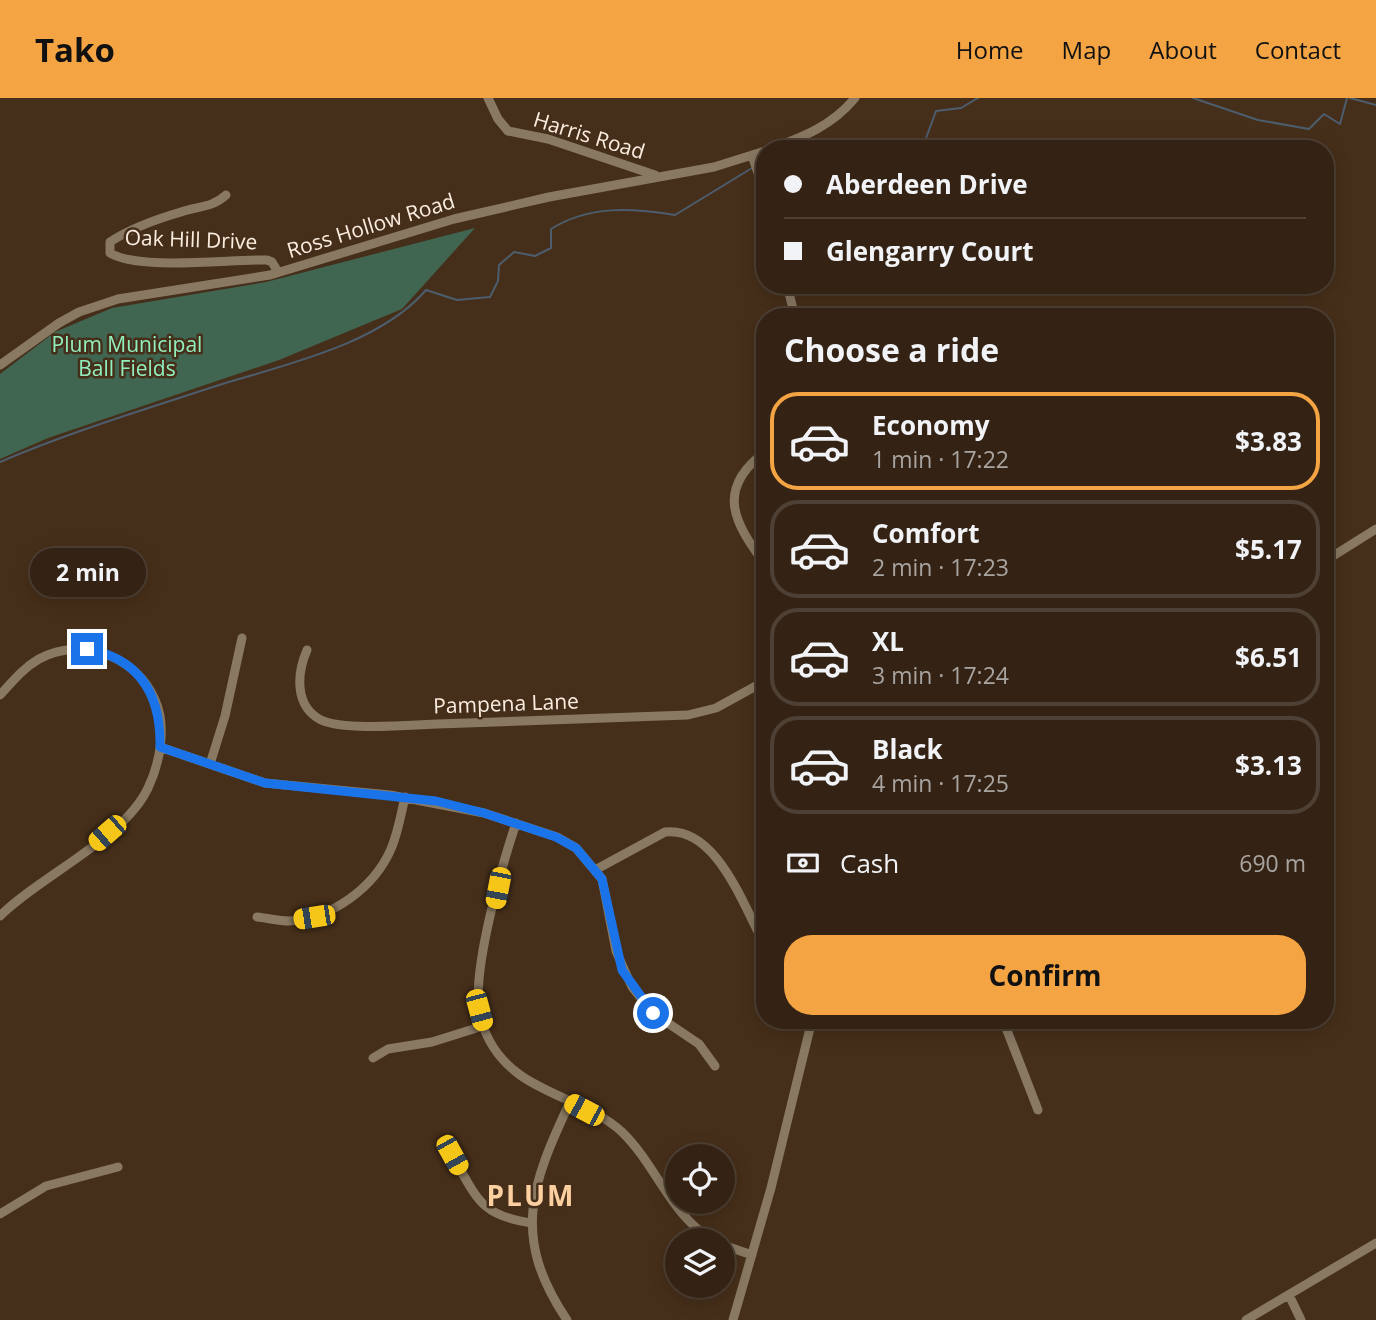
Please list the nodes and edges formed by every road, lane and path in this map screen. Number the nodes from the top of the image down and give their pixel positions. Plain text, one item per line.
1 (488, 98) edge
2 (855, 98) edge
3 (792, 140) edge
4 (755, 163) joint
5 (756, 166) edge
6 (656, 176) junction
7 (226, 195) dead end
8 (278, 272) junction
9 (0, 365) edge
10 (756, 460) edge
11 (1376, 528) edge
12 (756, 552) edge
13 (1334, 555) edge
14 (242, 638) dead end
15 (307, 650) dead end
16 (756, 686) edge
17 (0, 695) edge
18 (160, 747) junction
19 (210, 764) junction
20 (405, 797) junction
21 (516, 822) junction
22 (595, 870) junction
23 (0, 916) edge
24 (257, 917) dead end
25 (756, 928) edge
26 (484, 1026) junction
27 (810, 1029) edge
28 (1006, 1029) edge
29 (373, 1058) dead end
30 (715, 1066) dead end
31 (570, 1102) junction
32 (1038, 1110) dead end
33 (452, 1155) dead end
34 (118, 1167) dead end
35 (0, 1214) edge
36 (532, 1223) junction
37 (695, 1228) edge
38 (1376, 1243) edge
39 (735, 1249) edge
40 (752, 1255) junction
41 (1289, 1295) junction
42 (567, 1320) edge
43 (733, 1320) edge
44 (1245, 1320) edge
45 (1301, 1320) edge

1 - 6 street, Harris Road
2 - 3 street
4 - 5 street
4 - 6 street, Ross Hollow Road
6 - 8 street, Ross Hollow Road
7 - 8 street, Oak Hill Drive
8 - 9 street, Ross Hollow Road
10 - 12 street
11 - 13 street
14 - 19 street
15 - 16 street, Pampena Lane
17 - 18 street
18 - 19 street
18 - 23 street
19 - 20 street
20 - 21 street
20 - 24 street
21 - 22 street
21 - 26 street
22 - 25 street
22 - 30 street
26 - 29 street
26 - 31 street
27 - 40 street
28 - 32 street
31 - 36 street
31 - 37 street
33 - 36 street
34 - 35 street
36 - 42 street
38 - 41 street
39 - 40 street
40 - 43 street
41 - 44 street
41 - 45 street

